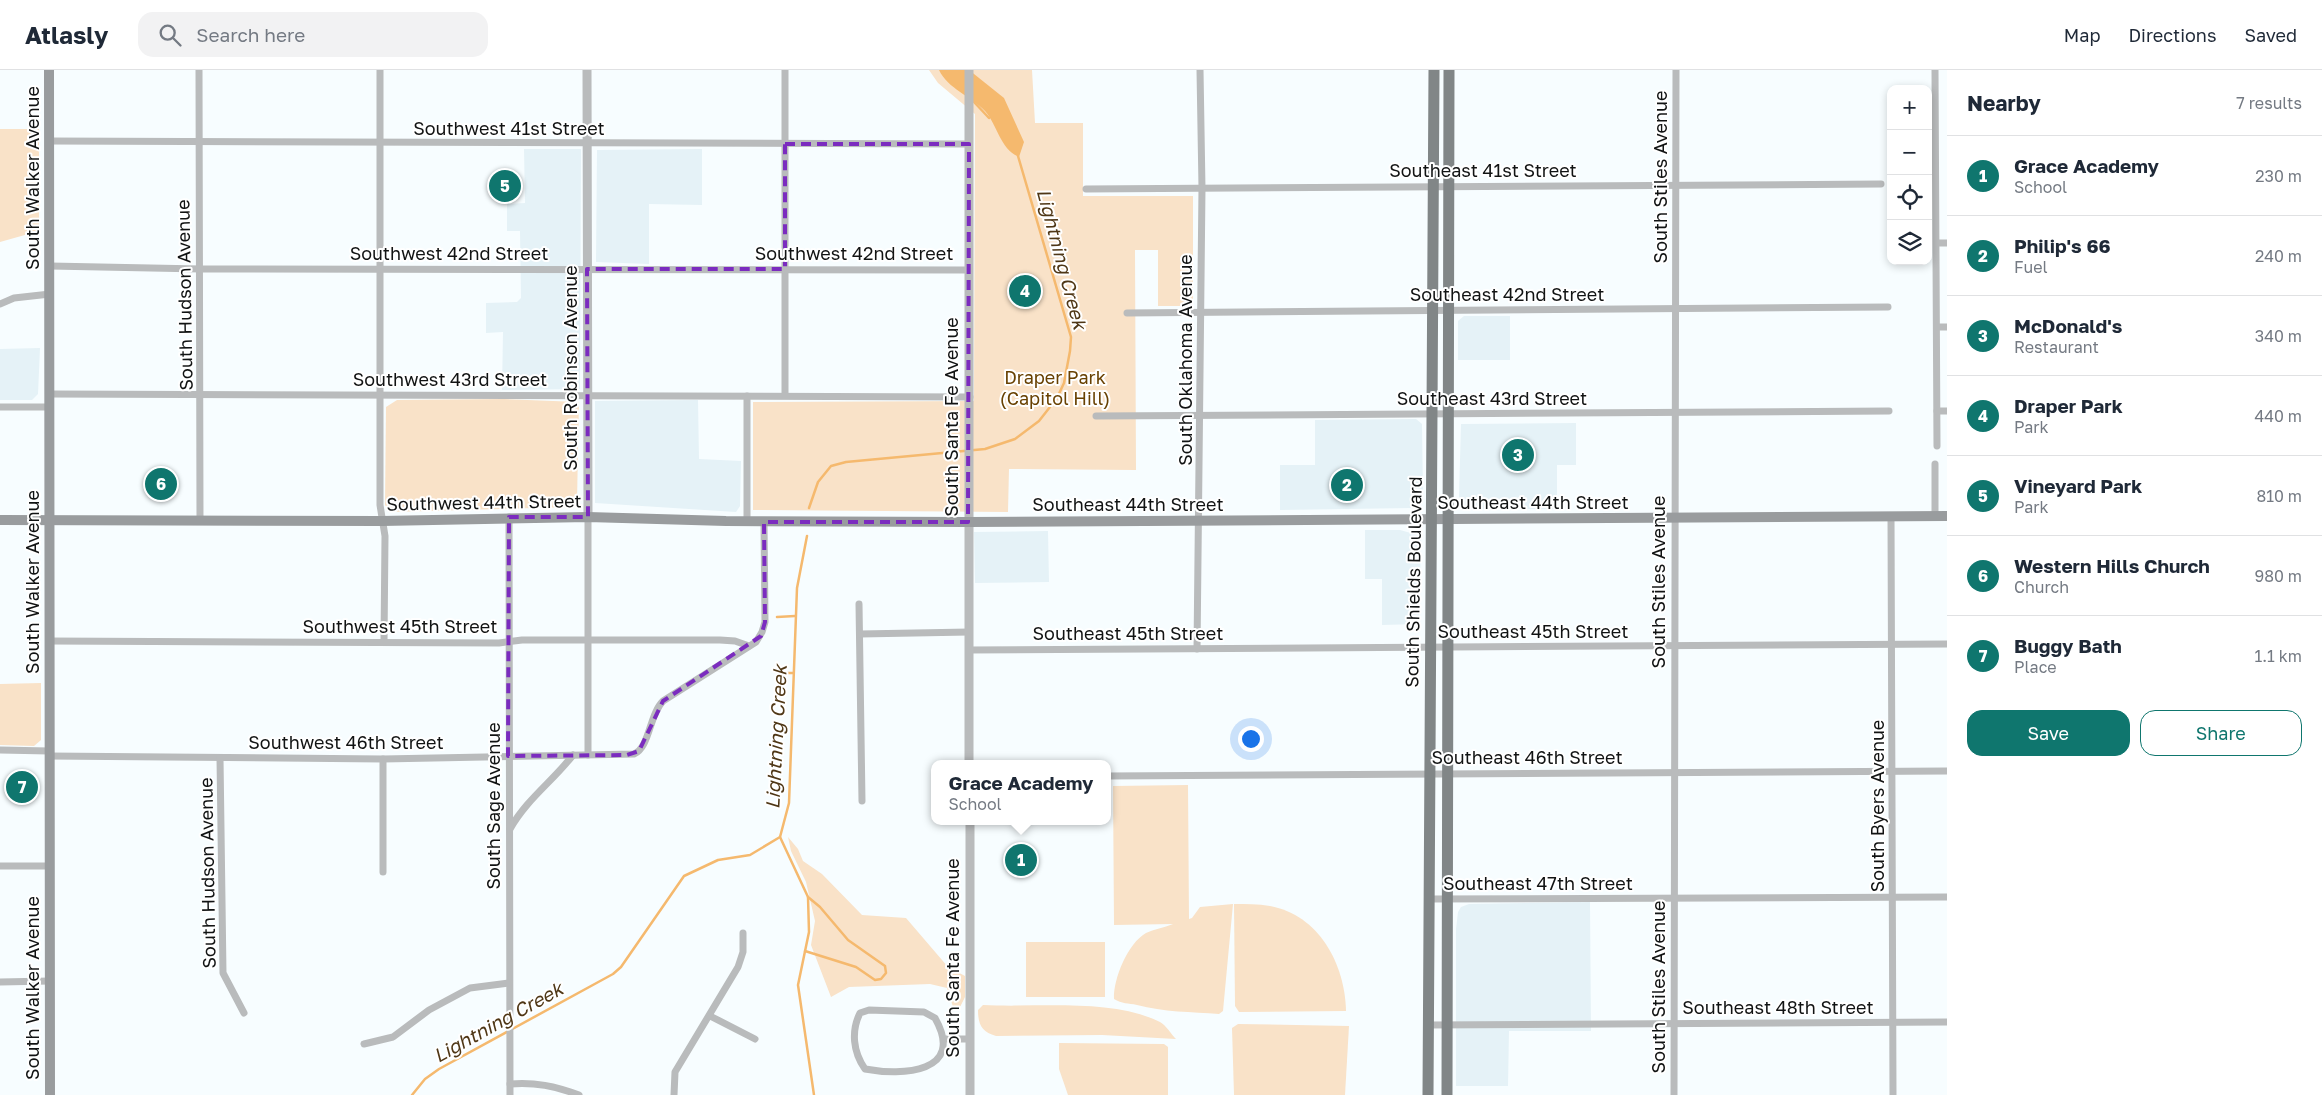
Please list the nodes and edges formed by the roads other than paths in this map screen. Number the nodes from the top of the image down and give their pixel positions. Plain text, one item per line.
1 (49, 70) edge
2 (199, 70) edge
3 (380, 70) edge
4 (587, 70) edge
5 (785, 70) edge
6 (969, 70) edge
7 (1200, 70) edge
8 (1434, 70) edge
9 (1448, 70) edge
10 (1676, 70) edge
11 (1935, 70) edge
12 (49, 141) junction
13 (198, 143) junction
14 (380, 143) junction
15 (587, 144) junction
16 (785, 144) junction
17 (969, 144) junction
18 (1675, 184) junction
19 (1881, 184) dead end
20 (1434, 186) junction
21 (1449, 186) junction
22 (1202, 188) junction
23 (1086, 190) dead end
24 (1937, 243) junction
25 (1947, 243) edge
26 (50, 266) junction
27 (201, 269) junction
28 (381, 269) junction
29 (587, 269) junction
30 (785, 269) junction
31 (969, 270) junction
32 (50, 294) junction
33 (0, 304) edge
34 (1888, 307) dead end
35 (1676, 309) junction
36 (1433, 310) junction
37 (1448, 310) junction
38 (1200, 311) junction
39 (1127, 313) dead end
40 (1947, 327) edge
41 (1938, 328) junction
42 (50, 394) junction
43 (201, 394) junction
44 (587, 395) junction
45 (785, 395) junction
46 (380, 396) junction
47 (747, 396) junction
48 (970, 397) junction
49 (0, 408) edge
50 (50, 408) junction
51 (1889, 411) dead end
52 (1937, 411) junction
53 (1947, 411) edge
54 (1674, 413) junction
55 (1433, 414) junction
56 (1448, 414) junction
57 (1201, 415) junction
58 (1096, 416) dead end
59 (1937, 446) dead end
60 (1935, 464) dead end
61 (1891, 516) junction
62 (1936, 516) junction
63 (1947, 516) edge
64 (510, 517) junction
65 (588, 517) junction
66 (1674, 518) junction
67 (1432, 519) junction
68 (1448, 519) junction
69 (0, 520) edge
70 (49, 520) junction
71 (382, 520) junction
72 (200, 521) junction
73 (747, 521) junction
74 (1198, 521) junction
75 (764, 522) junction
76 (968, 522) junction
77 (858, 604) dead end
78 (969, 632) junction
79 (860, 634) junction
80 (588, 640) junction
81 (49, 641) junction
82 (509, 641) junction
83 (384, 642) junction
84 (1947, 644) edge
85 (1893, 645) junction
86 (749, 646) junction
87 (1673, 646) junction
88 (1430, 648) junction
89 (1447, 648) junction
90 (1197, 649) junction
91 (969, 650) junction
92 (0, 750) edge
93 (49, 754) junction
94 (573, 755) junction
95 (588, 755) junction
96 (508, 756) junction
97 (220, 758) junction
98 (383, 759) junction
99 (970, 760) edge
100 (1893, 771) junction
101 (1947, 771) edge
102 (1429, 773) junction
103 (1447, 773) junction
104 (1674, 773) junction
105 (1111, 776) edge
106 (862, 801) dead end
107 (970, 825) edge
108 (509, 829) junction
109 (0, 866) edge
110 (49, 866) junction
111 (383, 872) dead end
112 (1893, 897) junction
113 (1947, 897) edge
114 (1428, 899) junction
115 (1447, 899) junction
116 (1674, 900) junction
117 (743, 933) dead end
118 (50, 981) junction
119 (0, 982) edge
120 (510, 983) junction
121 (244, 1012) dead end
122 (710, 1016) junction
123 (1947, 1022) edge
124 (1894, 1023) junction
125 (1673, 1024) junction
126 (1428, 1025) junction
127 (1447, 1025) junction
128 (755, 1039) dead end
129 (944, 1039) junction
130 (970, 1039) junction
131 (364, 1044) dead end
132 (510, 1084) junction
133 (50, 1095) edge
134 (510, 1095) edge
135 (579, 1095) edge
136 (674, 1095) edge
137 (970, 1095) edge
138 (1428, 1095) edge
139 (1447, 1095) edge
140 (1674, 1095) edge
141 (1893, 1095) edge

1 - 12 main road, South Walker Avenue
2 - 13 street, South Hudson Avenue
3 - 14 street
4 - 15 street, South Robinson Avenue
5 - 16 street
6 - 17 street, South Santa Fe Avenue
7 - 22 street, South Oklahoma Avenue
8 - 20 main road, South Shields Boulevard
9 - 21 main road, South Shields Boulevard
10 - 18 street, South Stiles Avenue
11 - 24 street
12 - 13 street, Southwest 41st Street
12 - 26 main road, South Walker Avenue
13 - 14 street, Southwest 41st Street
13 - 27 street, South Hudson Avenue
14 - 15 street, Southwest 41st Street
14 - 28 street
15 - 16 street, Southwest 41st Street
15 - 29 street, South Robinson Avenue
16 - 17 street, Southwest 41st Street
16 - 30 street
17 - 31 street, South Santa Fe Avenue
18 - 19 street, Southeast 41st Street
18 - 21 street, Southeast 41st Street
18 - 35 street, South Stiles Avenue
20 - 21 street, Southeast 41st Street
20 - 22 street, Southeast 41st Street
20 - 36 main road, South Shields Boulevard
21 - 37 main road, South Shields Boulevard
22 - 23 street, Southeast 41st Street
22 - 38 street, South Oklahoma Avenue
24 - 25 street
24 - 41 street
26 - 27 street, Southwest 42nd Street
26 - 32 main road, South Walker Avenue
27 - 28 street, Southwest 42nd Street
27 - 43 street, South Hudson Avenue
28 - 29 street, Southwest 42nd Street
28 - 46 street
29 - 30 street, Southwest 42nd Street
29 - 44 street, South Robinson Avenue
30 - 31 street, Southwest 42nd Street
30 - 45 street
31 - 48 street, South Santa Fe Avenue
32 - 33 street
32 - 42 main road, South Walker Avenue
34 - 35 street, Southeast 42nd Street
35 - 37 street, Southeast 42nd Street
35 - 54 street, South Stiles Avenue
36 - 37 street, Southeast 42nd Street
36 - 38 street, Southeast 42nd Street
36 - 55 main road, South Shields Boulevard
37 - 56 main road, South Shields Boulevard
38 - 39 street, Southeast 42nd Street
38 - 57 street, South Oklahoma Avenue
40 - 41 street
41 - 52 street
42 - 43 street, Southwest 43rd Street
42 - 50 main road, South Walker Avenue
43 - 46 street, Southwest 43rd Street
43 - 72 street, South Hudson Avenue
44 - 46 street, Southwest 43rd Street
44 - 47 street, Southwest 43rd Street
44 - 65 street, South Robinson Avenue
45 - 47 street, Southwest 43rd Street
45 - 48 street, Southwest 43rd Street
46 - 71 street
47 - 73 street
48 - 76 street, South Santa Fe Avenue
49 - 50 street
50 - 70 main road, South Walker Avenue
51 - 54 street, Southeast 43rd Street
52 - 53 street
52 - 59 street
54 - 56 street, Southeast 43rd Street
54 - 66 street, South Stiles Avenue
55 - 56 street, Southeast 43rd Street
55 - 57 street, Southeast 43rd Street
55 - 67 main road, South Shields Boulevard
56 - 68 main road, South Shields Boulevard
57 - 58 street, Southeast 43rd Street
57 - 74 street, South Oklahoma Avenue
60 - 62 street
61 - 62 main road, Southeast 44th Street
61 - 66 main road, Southeast 44th Street
61 - 85 street, South Byers Avenue
62 - 63 main road, Southeast 44th Street
64 - 65 main road, Southwest 44th Street
64 - 71 main road, Southwest 44th Street
64 - 82 street, South Sage Avenue
65 - 73 main road, Southwest 44th Street
65 - 80 street, South Robinson Avenue
66 - 68 main road, Southeast 44th Street
66 - 87 street, South Stiles Avenue
67 - 68 main road, Southeast 44th Street
67 - 74 main road, Southeast 44th Street
67 - 88 main road, South Shields Boulevard
68 - 89 main road, South Shields Boulevard
69 - 70 main road, Southwest 44th Street
70 - 72 main road, Southwest 44th Street
70 - 81 main road, South Walker Avenue
71 - 72 main road, Southwest 44th Street
71 - 83 street
73 - 75 main road, Southwest 44th Street
74 - 76 main road, Southeast 44th Street
74 - 90 street, South Oklahoma Avenue
75 - 76 main road, Southwest 44th Street
75 - 86 street
76 - 78 street, South Santa Fe Avenue
77 - 79 street
78 - 79 street
78 - 91 street, South Santa Fe Avenue
79 - 106 street
80 - 82 street, Southwest 45th Street
80 - 86 street, Southwest 45th Street
80 - 95 street, South Robinson Avenue
81 - 83 street, Southwest 45th Street
81 - 93 main road, South Walker Avenue
82 - 83 street, Southwest 45th Street
82 - 96 street, South Sage Avenue
84 - 85 street, Southeast 45th Street
85 - 87 street, Southeast 45th Street
85 - 100 street, South Byers Avenue
86 - 95 street, Southwest 46th Street
87 - 89 street, Southeast 45th Street
87 - 104 street, South Stiles Avenue
88 - 89 street, Southeast 45th Street
88 - 90 street, Southeast 45th Street
88 - 102 main road, South Shields Boulevard
89 - 103 main road, South Shields Boulevard
90 - 91 street, Southeast 45th Street
91 - 99 street, South Santa Fe Avenue
92 - 93 street, Southwest 46th Street
93 - 97 street, Southwest 46th Street
93 - 110 main road, South Walker Avenue
94 - 95 street, Southwest 46th Street
94 - 96 street, Southwest 46th Street
94 - 108 street
96 - 98 street, Southwest 46th Street
96 - 108 street, South Sage Avenue
97 - 98 street, Southwest 46th Street
97 - 121 street, South Hudson Avenue
98 - 111 street
100 - 101 street, Southeast 46th Street
100 - 104 street, Southeast 46th Street
100 - 112 street, South Byers Avenue
102 - 103 street, Southeast 46th Street
102 - 105 street, Southeast 46th Street
102 - 114 main road, South Shields Boulevard
103 - 104 street, Southeast 46th Street
103 - 115 main road, South Shields Boulevard
104 - 116 street, South Stiles Avenue
107 - 130 street, South Santa Fe Avenue
108 - 120 street, South Sage Avenue
109 - 110 street
110 - 118 main road, South Walker Avenue
112 - 113 street, Southeast 47th Street
112 - 116 street, Southeast 47th Street
112 - 124 street, South Byers Avenue
114 - 115 street, Southeast 47th Street
114 - 126 main road, South Shields Boulevard
115 - 116 street, Southeast 47th Street
115 - 127 main road, South Shields Boulevard
116 - 125 street, South Stiles Avenue
117 - 122 street
118 - 119 street
118 - 133 main road, South Walker Avenue
120 - 131 street
120 - 132 street, South Sage Avenue
122 - 128 street
122 - 136 street
123 - 124 street, Southeast 48th Street
124 - 125 street, Southeast 48th Street
124 - 141 street, South Byers Avenue
125 - 127 street, Southeast 48th Street
125 - 140 street, South Stiles Avenue
126 - 127 street, Southeast 48th Street
126 - 138 main road, South Shields Boulevard
127 - 139 main road, South Shields Boulevard
129 - 129 street
129 - 130 street
130 - 137 street, South Santa Fe Avenue
132 - 134 street, South Sage Avenue
132 - 135 street

